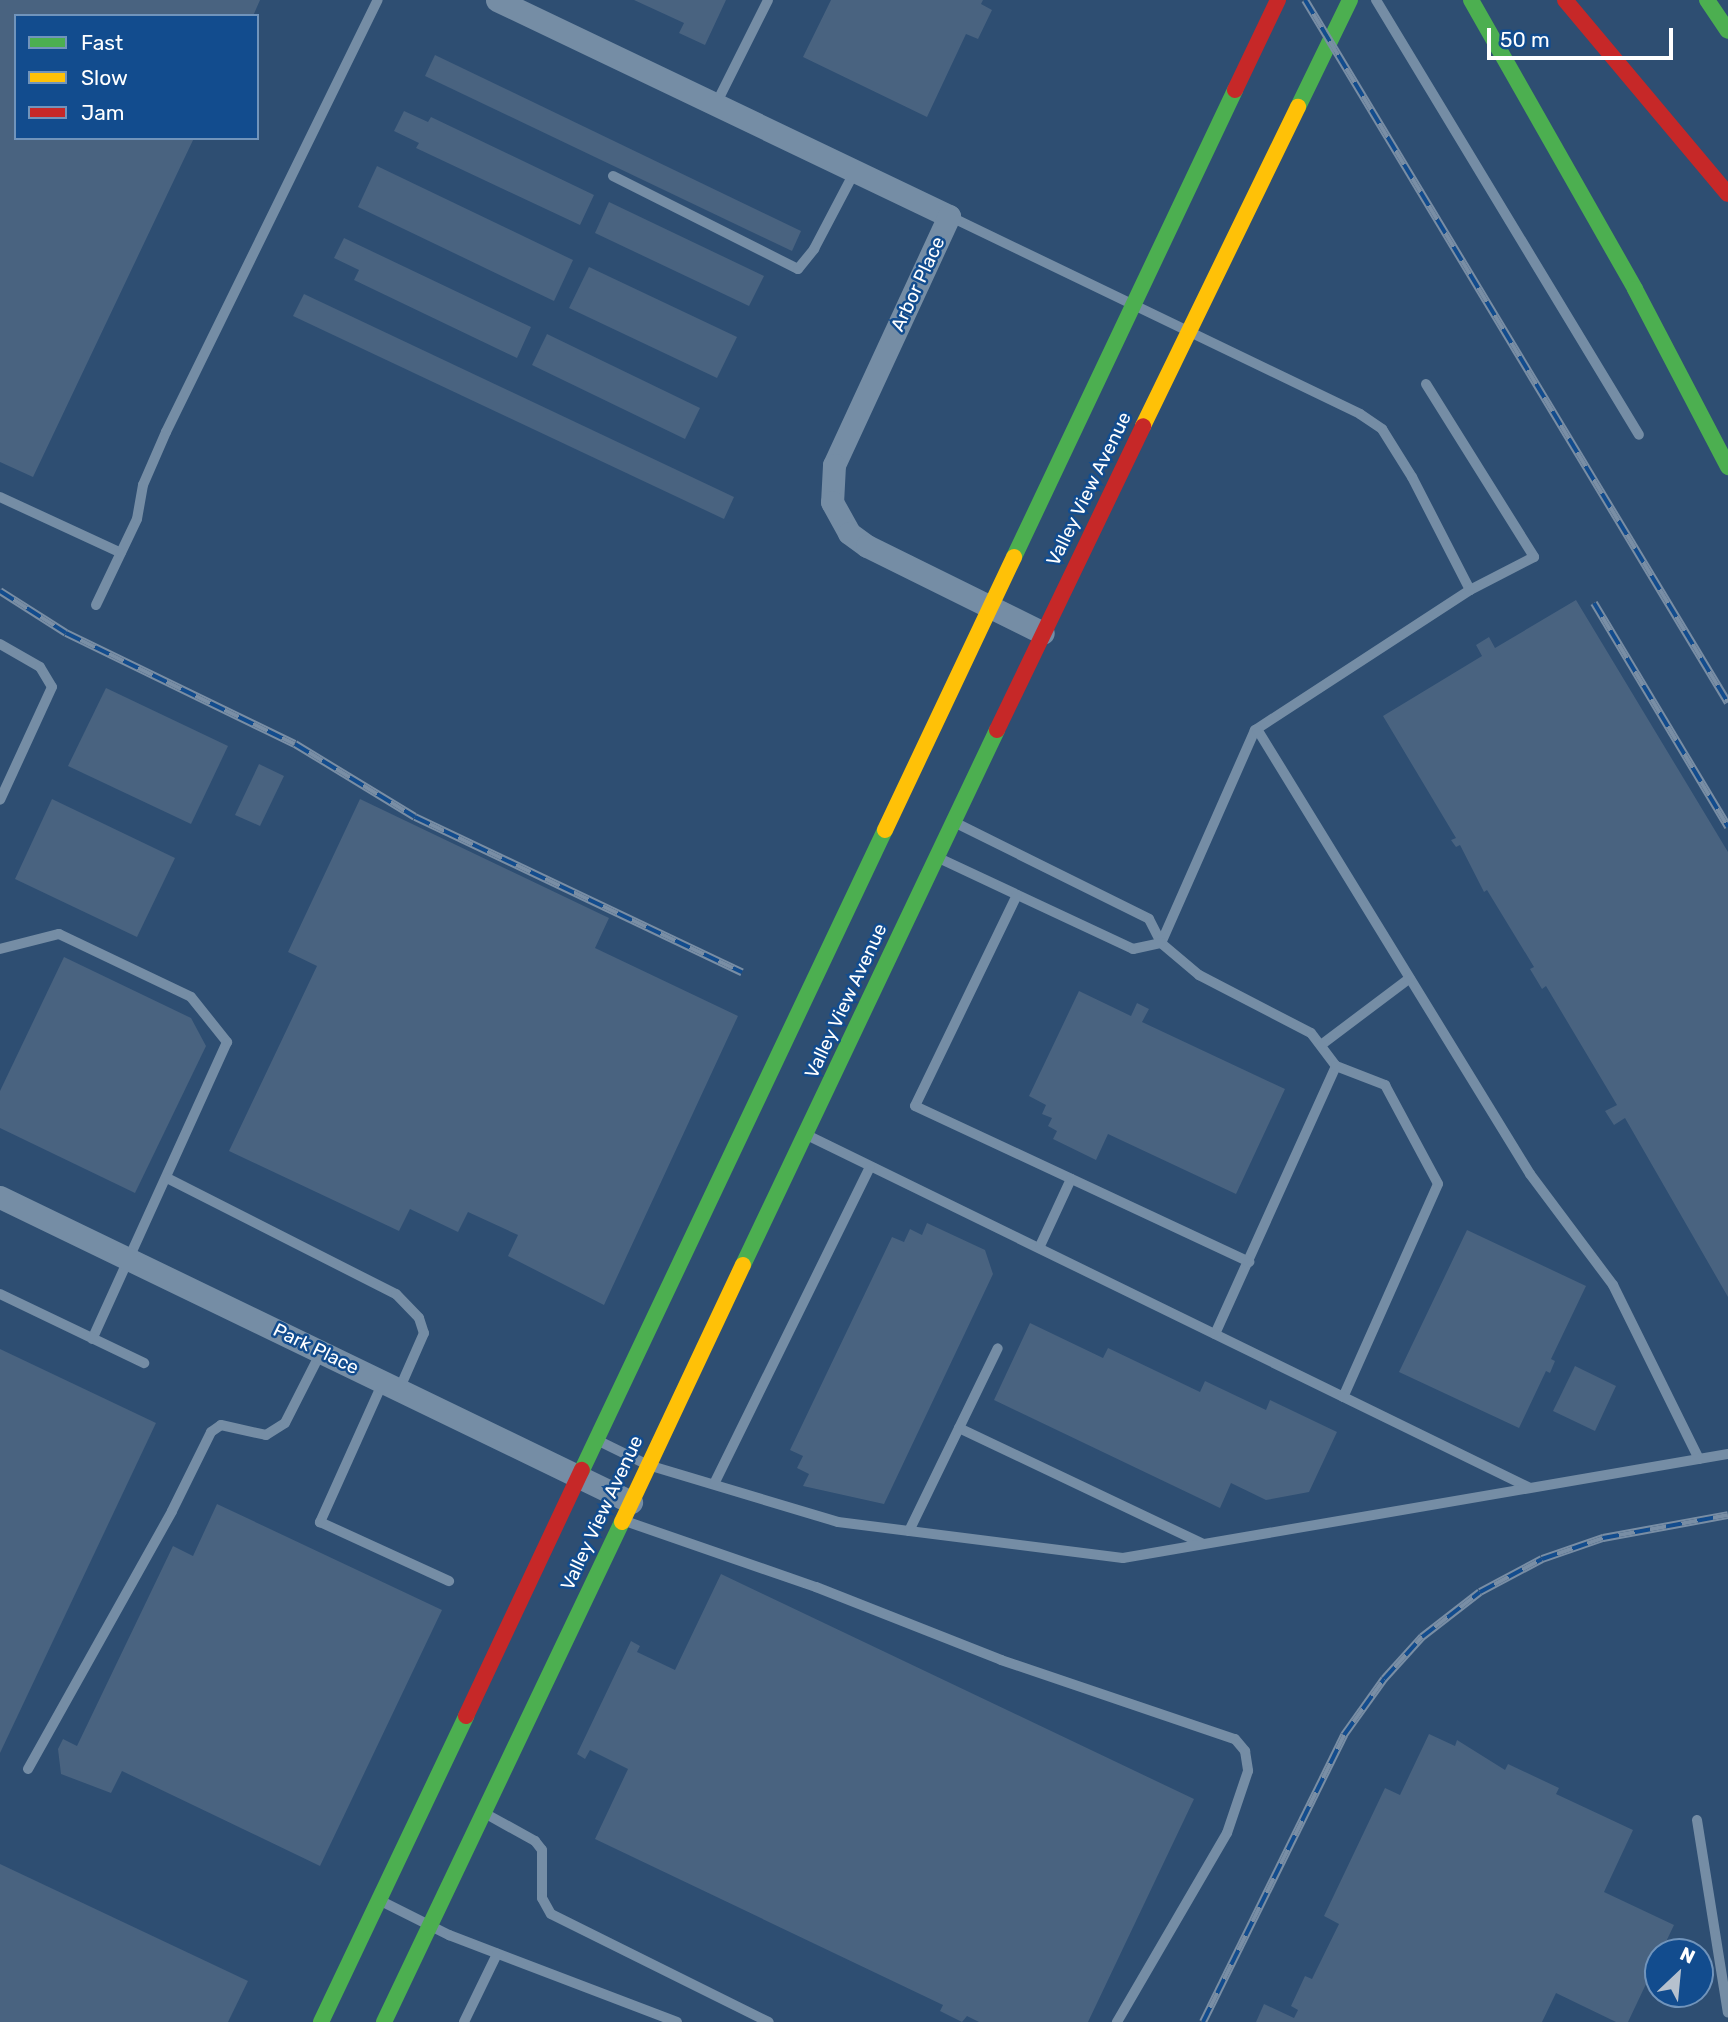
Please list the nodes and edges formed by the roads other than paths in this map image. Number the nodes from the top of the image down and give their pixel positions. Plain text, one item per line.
1 (378, 0) edge
2 (497, 0) edge
3 (768, 0) edge
4 (1278, 0) edge
5 (1350, 0) edge
6 (1377, 0) edge
7 (1471, 0) edge
8 (1565, 0) edge
9 (1707, 0) edge
10 (1728, 31) edge
11 (716, 104) junction
12 (855, 171) junction
13 (613, 176) dead end
14 (1728, 194) edge
15 (949, 216) junction
16 (1426, 384) dead end
17 (1639, 435) dead end
18 (1728, 467) edge
19 (0, 497) edge
20 (121, 553) junction
21 (1470, 590) junction
22 (96, 605) dead end
23 (992, 608) junction
24 (1043, 633) junction
25 (0, 644) edge
26 (1257, 729) junction
27 (0, 800) edge
28 (954, 822) junction
29 (937, 857) junction
30 (1017, 895) junction
31 (1161, 943) junction
32 (0, 949) edge
33 (1410, 978) junction
34 (1321, 1045) junction
35 (1336, 1066) junction
36 (806, 1134) junction
37 (870, 1167) junction
38 (167, 1178) junction
39 (1071, 1179) junction
40 (0, 1197) edge
41 (1040, 1246) junction
42 (131, 1260) junction
43 (1250, 1262) junction
44 (0, 1294) edge
45 (1214, 1334) junction
46 (92, 1339) junction
47 (998, 1348) dead end
48 (321, 1352) junction
49 (144, 1363) dead end
50 (391, 1386) junction
51 (1343, 1397) junction
52 (959, 1428) junction
53 (597, 1440) junction
54 (1728, 1454) edge
55 (1699, 1459) junction
56 (649, 1465) junction
57 (580, 1477) junction
58 (715, 1482) junction
59 (1528, 1487) junction
60 (627, 1511) junction
61 (909, 1531) junction
62 (1203, 1544) junction
63 (449, 1581) dead end
64 (28, 1769) dead end
65 (484, 1812) junction
66 (1697, 1820) dead end
67 (379, 1900) junction
68 (430, 1926) junction
69 (497, 1954) junction
70 (1728, 2013) edge
71 (321, 2022) edge
72 (384, 2022) edge
73 (464, 2022) edge
74 (677, 2022) edge
75 (769, 2022) edge
76 (1117, 2022) edge

1 - 20 lane
2 - 11 street, Arbor Place
3 - 11 lane
4 - 23 main road, Valley View Avenue
5 - 24 main road, Valley View Avenue
6 - 17 lane
7 - 18 main road
8 - 14 main road
9 - 10 main road
11 - 12 street, Arbor Place
12 - 13 lane
12 - 15 street, Arbor Place
15 - 21 lane
15 - 23 street, Arbor Place
16 - 21 lane
19 - 20 lane
20 - 22 lane
21 - 26 lane
23 - 24 street, Arbor Place
23 - 53 main road, Valley View Avenue
24 - 28 main road, Valley View Avenue
25 - 27 lane
26 - 31 lane
26 - 33 lane
28 - 29 main road, Valley View Avenue
28 - 31 lane
29 - 30 lane
29 - 36 main road, Valley View Avenue
30 - 31 lane
30 - 39 lane
31 - 34 lane
32 - 38 lane
33 - 34 lane
33 - 55 lane
34 - 35 lane
35 - 43 lane
35 - 51 lane
36 - 37 lane
36 - 56 main road, Valley View Avenue
37 - 41 lane
37 - 58 lane
38 - 42 lane
38 - 50 lane
39 - 41 lane
39 - 43 lane
40 - 42 street, Park Place
41 - 45 lane
42 - 46 lane
42 - 48 street, Park Place
43 - 45 lane
44 - 46 lane
45 - 51 lane
46 - 49 lane
47 - 52 lane
48 - 50 street, Park Place
48 - 64 lane
50 - 57 street, Park Place
50 - 63 lane
51 - 59 lane
52 - 61 lane
52 - 62 lane
53 - 56 lane
53 - 57 main road, Valley View Avenue
54 - 55 lane
55 - 59 lane
56 - 58 lane
56 - 60 main road, Valley View Avenue
57 - 60 street, Park Place
57 - 67 main road, Valley View Avenue
58 - 61 lane
59 - 62 lane
60 - 65 main road, Valley View Avenue
60 - 76 lane
61 - 62 lane
65 - 68 main road, Valley View Avenue
65 - 75 lane
66 - 70 lane
67 - 68 lane
67 - 71 main road, Valley View Avenue
68 - 69 lane
68 - 72 main road, Valley View Avenue
69 - 73 lane
69 - 74 lane

